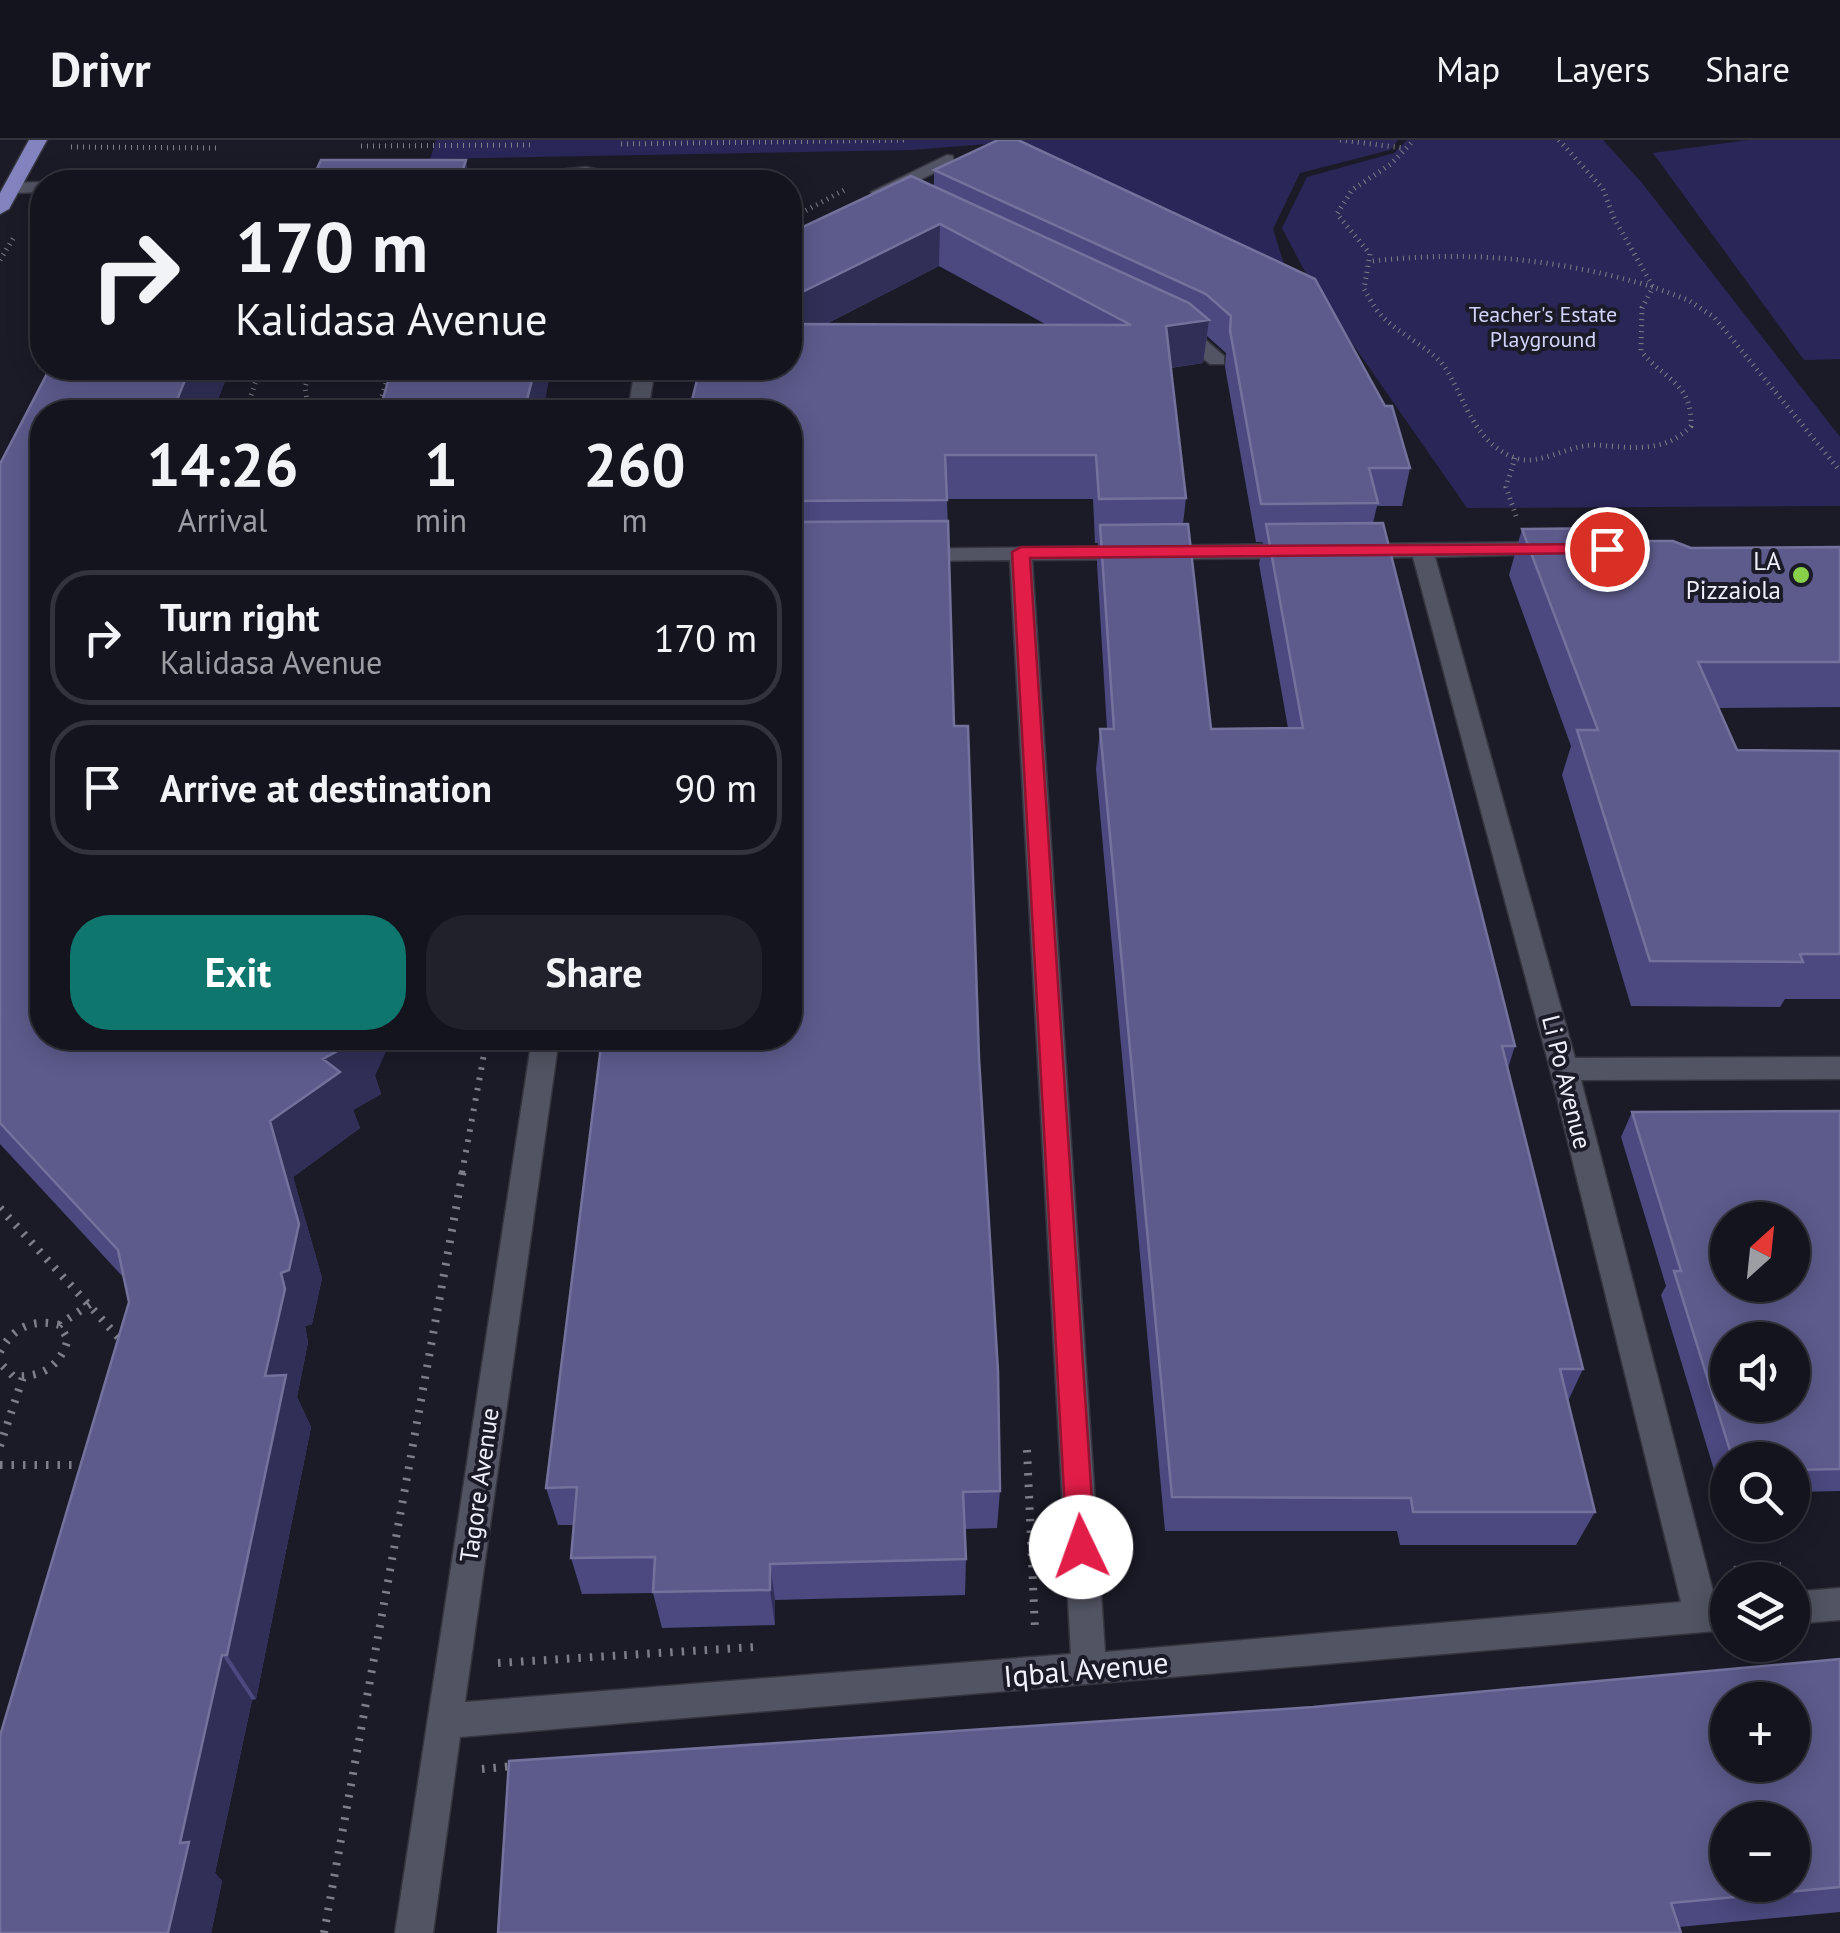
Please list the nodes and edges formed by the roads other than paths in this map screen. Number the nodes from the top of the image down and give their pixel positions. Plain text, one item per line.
1 (38, 140) edge
2 (947, 160) edge
3 (30, 187) edge
4 (12, 188) junction
5 (901, 202) edge
6 (0, 210) edge
7 (1159, 322) edge
8 (1216, 360) dead end
9 (1422, 550) junction
10 (1572, 550) edge
11 (1021, 552) junction
12 (890, 554) edge
13 (543, 1050) edge
14 (1840, 1068) edge
15 (1564, 1069) junction
16 (1710, 1597) edge
17 (1840, 1604) edge
18 (1810, 1606) edge
19 (1710, 1615) edge
20 (1089, 1670) junction
21 (444, 1721) junction
22 (414, 1933) edge

1 - 4 main road
2 - 5 street
3 - 4 street
4 - 6 main road
7 - 8 street
9 - 10 street
9 - 11 street
9 - 15 street, Li Po Avenue
11 - 12 street
11 - 20 street
13 - 21 street, Tagore Avenue
14 - 15 street
15 - 16 street, Li Po Avenue
17 - 18 street
19 - 20 street, Iqbal Avenue
20 - 21 street, Iqbal Avenue
21 - 22 street, Tagore Avenue

